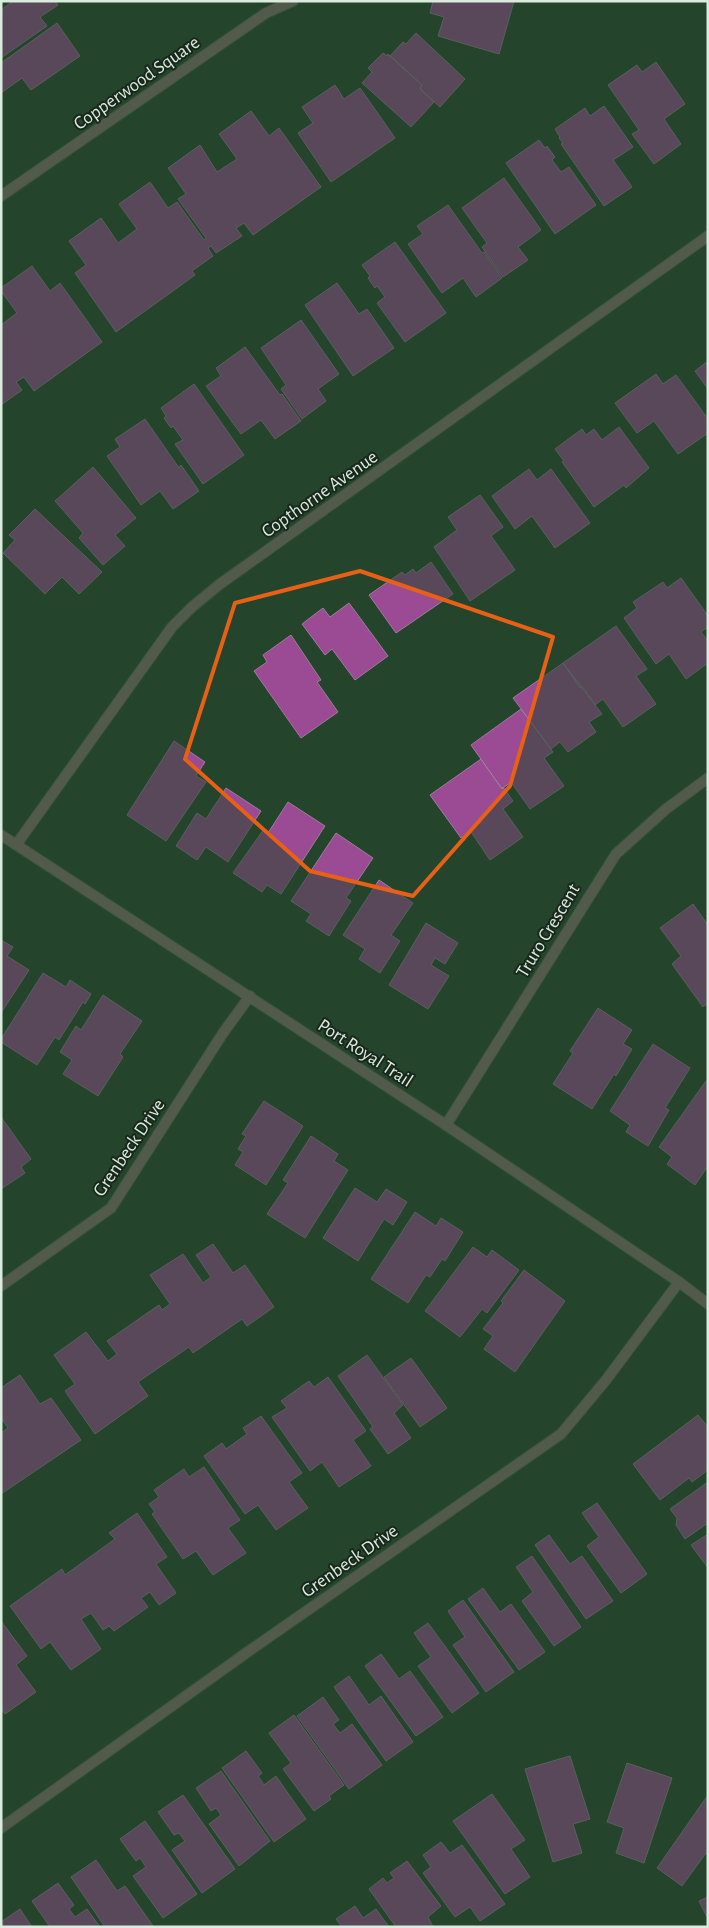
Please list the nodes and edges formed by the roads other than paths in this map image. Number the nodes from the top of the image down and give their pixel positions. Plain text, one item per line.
1 (292, 1) edge
2 (1, 196) edge
3 (708, 236) edge
4 (708, 778) edge
5 (1, 835) edge
6 (16, 845) junction
7 (250, 996) junction
8 (446, 1125) junction
9 (679, 1282) junction
10 (1, 1286) edge
11 (708, 1304) edge
12 (1, 1828) edge

1 - 2 street, Copperwood Square
3 - 6 street, Copthorne Avenue
4 - 8 street, Truro Crescent
5 - 6 street, Port Royal Trail
6 - 7 street, Port Royal Trail
7 - 8 street, Port Royal Trail
7 - 10 street, Grenbeck Drive
8 - 9 street, Port Royal Trail
9 - 11 street, Port Royal Trail
9 - 12 street, Grenbeck Drive

